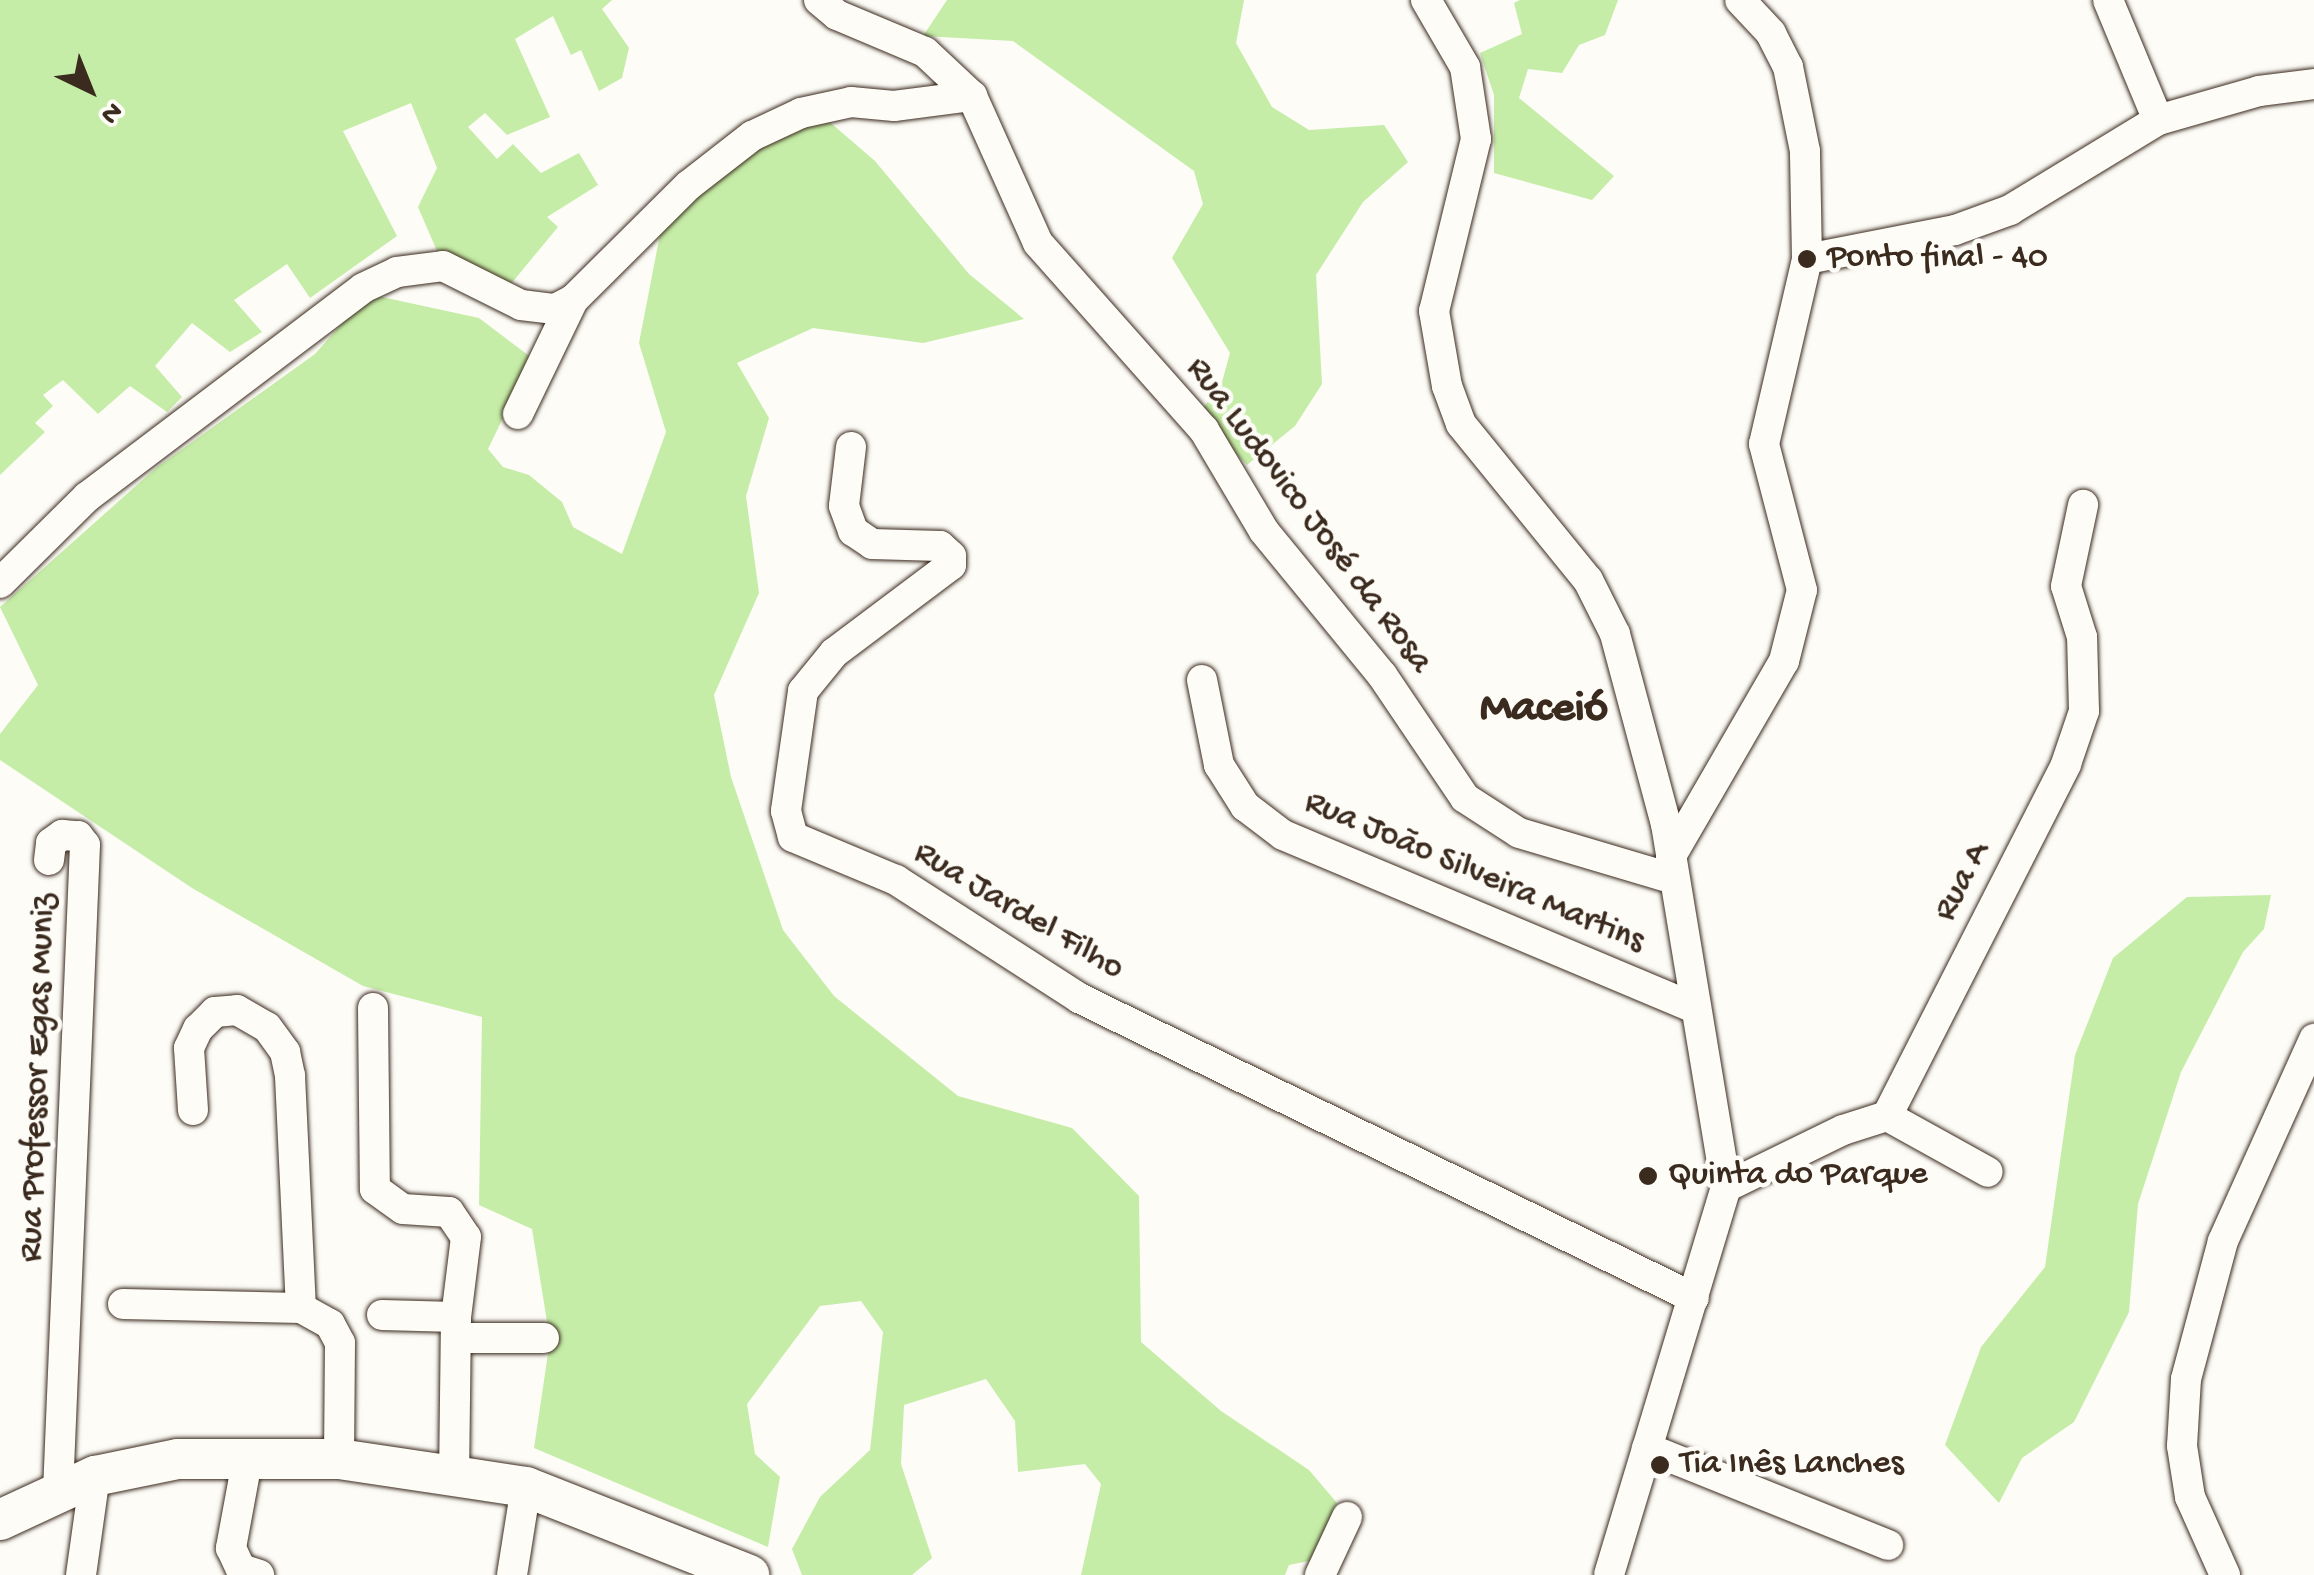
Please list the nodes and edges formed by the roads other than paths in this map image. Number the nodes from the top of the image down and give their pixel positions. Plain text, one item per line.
1 (818, 0) edge
2 (1426, 0) edge
3 (1740, 0) edge
4 (2108, 0) edge
5 (2314, 84) edge
6 (972, 96) junction
7 (2158, 120) junction
8 (1807, 259) junction
9 (573, 300) junction
10 (518, 414) dead end
11 (852, 447) dead end
12 (2082, 505) dead end
13 (0, 583) edge
14 (1202, 680) dead end
15 (49, 860) dead end
16 (1672, 868) junction
17 (1692, 1007) junction
18 (373, 1008) dead end
19 (2314, 1040) edge
20 (193, 1110) dead end
21 (1887, 1116) junction
22 (1988, 1172) dead end
23 (1726, 1188) junction
24 (1694, 1298) junction
25 (123, 1304) dead end
26 (301, 1308) junction
27 (382, 1315) dead end
28 (456, 1327) junction
29 (544, 1338) dead end
30 (1647, 1448) junction
31 (248, 1456) junction
32 (339, 1460) junction
33 (454, 1472) junction
34 (96, 1476) junction
35 (526, 1487) junction
36 (58, 1492) junction
37 (1347, 1517) dead end
38 (0, 1520) edge
39 (1888, 1544) dead end
40 (743, 1574) edge
41 (81, 1575) edge
42 (259, 1575) edge
43 (512, 1575) edge
44 (1320, 1575) edge
45 (1609, 1575) edge
46 (2225, 1575) edge

1 - 6 street, Rua Ludovico José da Rosa
2 - 16 street
3 - 8 street
4 - 7 street
5 - 7 street
6 - 9 street
6 - 16 street, Rua Ludovico José da Rosa
7 - 8 street
8 - 16 street
9 - 10 street
9 - 13 street
11 - 24 street, Rua Jardel Filho
12 - 21 street, Rua A
14 - 17 street, Rua João Silveira Martins
15 - 36 street, Rua Professor Egas Muniz
16 - 17 street
17 - 23 street
18 - 28 street
19 - 46 street
20 - 26 street
21 - 22 street
21 - 23 street
23 - 24 street
24 - 30 street
25 - 26 street
26 - 32 street
27 - 28 street
28 - 29 street
28 - 33 street
30 - 39 street
30 - 45 street
31 - 32 main road
31 - 34 main road
31 - 42 street
32 - 33 main road
33 - 35 main road
34 - 36 main road
34 - 41 street
35 - 40 main road
35 - 43 street
36 - 38 main road
37 - 44 street

